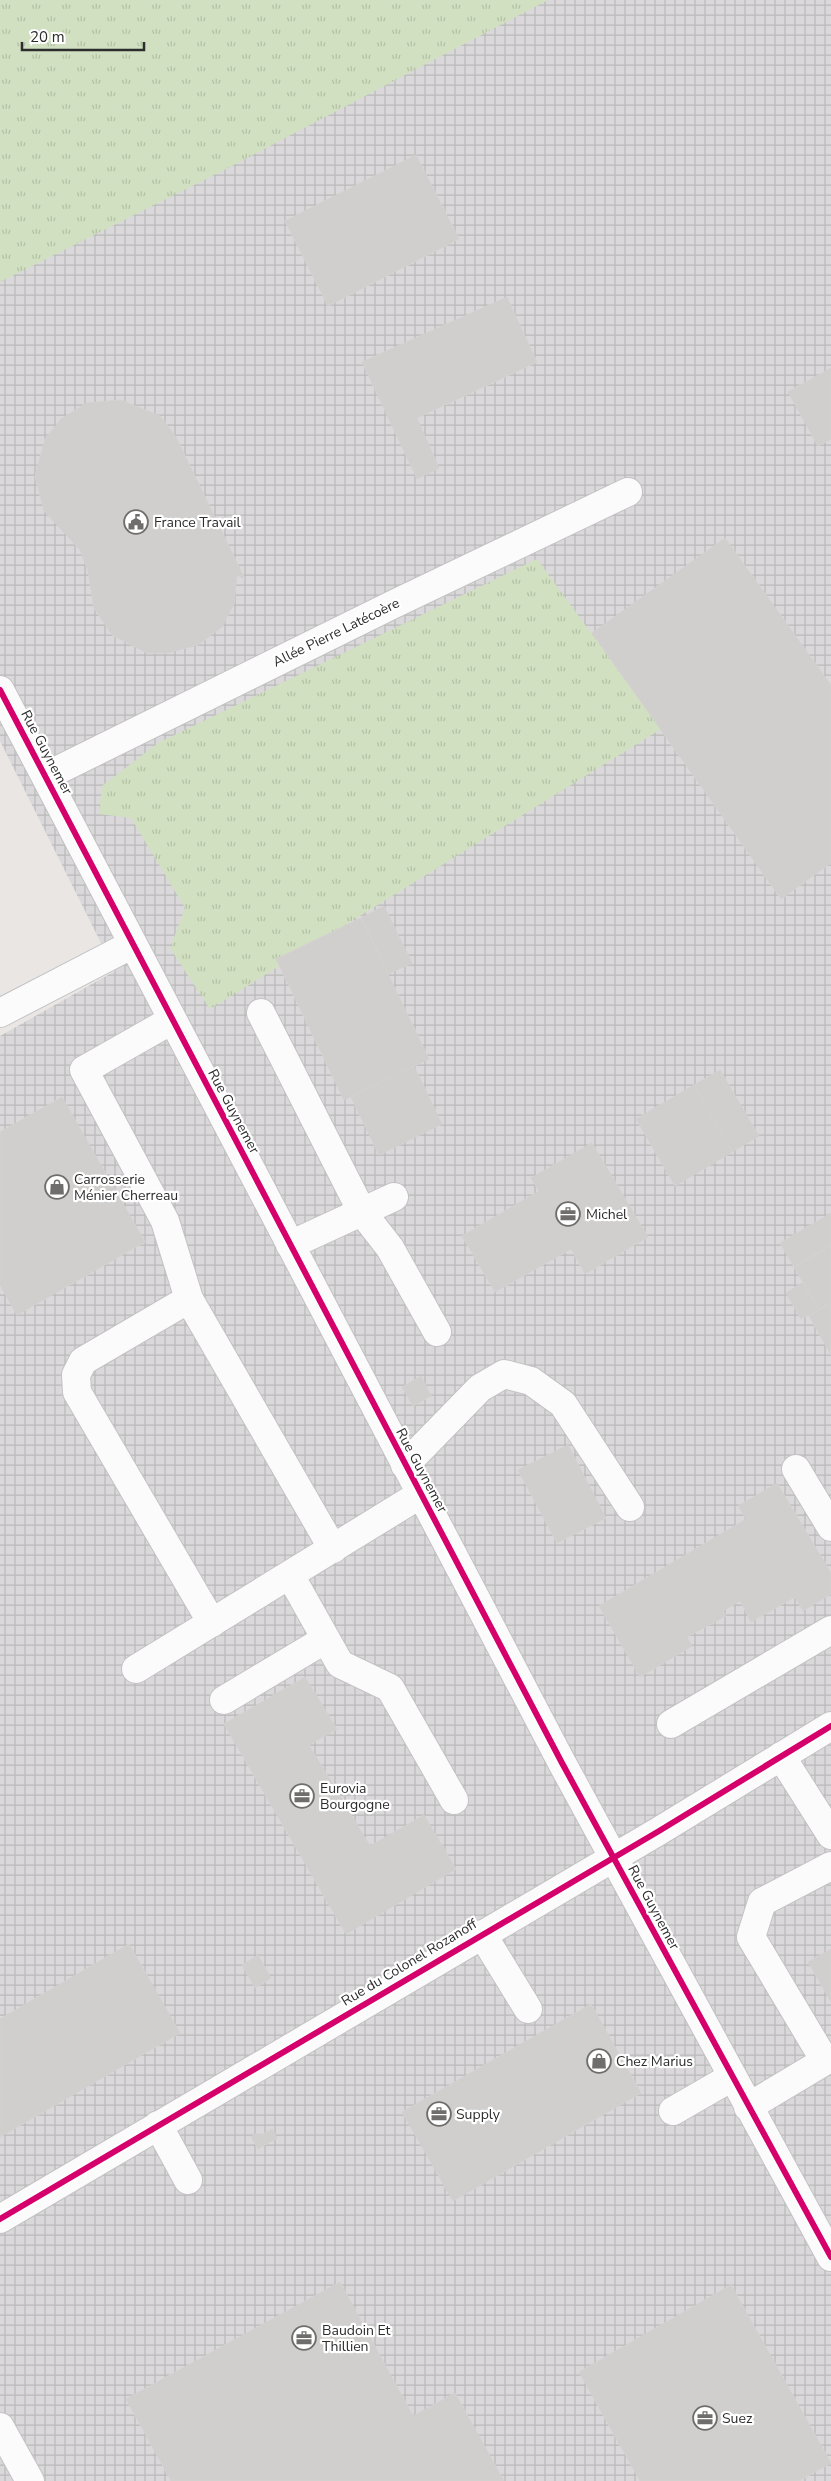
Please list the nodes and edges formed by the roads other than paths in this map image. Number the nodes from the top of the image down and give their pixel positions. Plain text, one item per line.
1 (628, 492) dead end
2 (0, 690) edge
3 (46, 776) junction
4 (133, 944) junction
5 (0, 1013) edge
6 (261, 1013) dead end
7 (172, 1020) junction
8 (394, 1197) dead end
9 (362, 1212) junction
10 (290, 1246) junction
11 (189, 1299) junction
12 (437, 1332) dead end
13 (405, 1465) junction
14 (796, 1469) dead end
15 (421, 1494) junction
16 (630, 1507) dead end
17 (831, 1527) edge
18 (333, 1548) junction
19 (290, 1575) junction
20 (212, 1623) junction
21 (831, 1630) edge
22 (326, 1639) junction
23 (136, 1669) dead end
24 (224, 1700) dead end
25 (671, 1724) dead end
26 (831, 1726) edge
27 (781, 1756) junction
28 (454, 1800) dead end
29 (831, 1835) edge
30 (613, 1858) junction
31 (831, 1866) edge
32 (482, 1934) junction
33 (528, 2009) dead end
34 (732, 2077) junction
35 (748, 2107) junction
36 (673, 2111) dead end
37 (158, 2125) junction
38 (188, 2180) dead end
39 (0, 2219) edge
40 (831, 2257) edge
41 (0, 2427) edge
42 (30, 2481) edge

1 - 3 street, Allée Pierre Latécoère
2 - 3 street, Rue Guynemer
3 - 4 street, Rue Guynemer
4 - 5 street
4 - 7 street, Rue Guynemer
6 - 9 street
7 - 10 street, Rue Guynemer
7 - 11 street
8 - 9 street
9 - 10 street
9 - 12 street
10 - 13 street, Rue Guynemer
11 - 18 street
11 - 20 street
13 - 15 street, Rue Guynemer
13 - 16 street
14 - 17 street
15 - 18 street
15 - 30 street, Rue Guynemer
18 - 19 street
19 - 20 street
19 - 22 street
20 - 23 street
21 - 25 street
22 - 24 street
22 - 28 street
26 - 27 street, Rue du Colonel Rozanoff
27 - 29 street
27 - 30 street, Rue du Colonel Rozanoff
30 - 32 street, Rue du Colonel Rozanoff
30 - 34 street, Rue Guynemer
31 - 35 street
32 - 33 street
32 - 37 street, Rue du Colonel Rozanoff
34 - 35 street, Rue Guynemer
34 - 36 street
35 - 40 street, Rue Guynemer
37 - 38 street
37 - 39 street, Rue du Colonel Rozanoff
41 - 42 street

